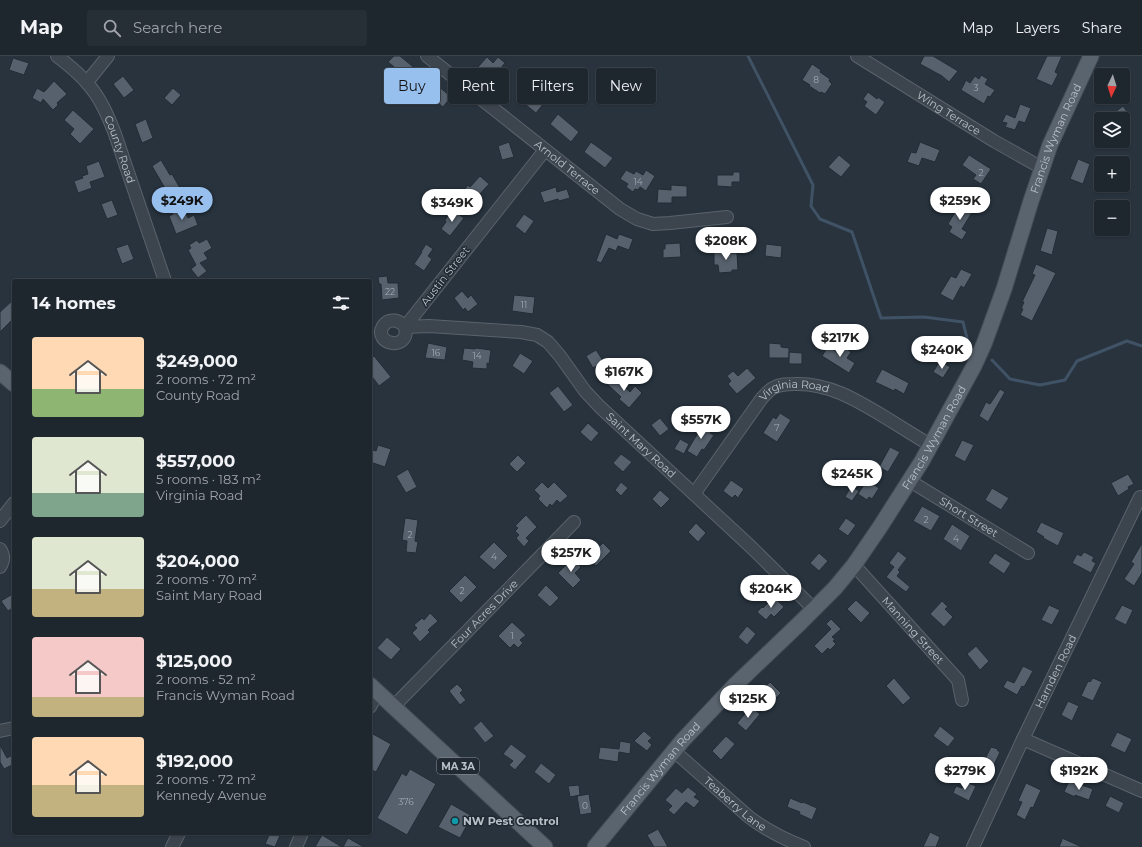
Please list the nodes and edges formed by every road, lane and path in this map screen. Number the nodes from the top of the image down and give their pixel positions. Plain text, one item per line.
1 (56, 56) edge
2 (108, 56) edge
3 (427, 56) edge
4 (858, 56) edge
5 (1091, 56) edge
6 (87, 82) junction
7 (545, 150) junction
8 (1042, 168) junction
9 (727, 217) dead end
10 (164, 279) edge
11 (405, 327) joint
12 (0, 372) edge
13 (12, 382) edge
14 (930, 445) junction
15 (910, 481) junction
16 (694, 494) junction
17 (1140, 498) dead end
18 (12, 506) edge
19 (0, 521) edge
20 (574, 522) dead end
21 (0, 549) edge
22 (1028, 553) dead end
23 (854, 565) junction
24 (0, 567) edge
25 (814, 609) junction
26 (374, 688) edge
27 (962, 700) dead end
28 (394, 706) junction
29 (12, 728) edge
30 (0, 731) edge
31 (1023, 739) junction
32 (674, 751) junction
33 (1142, 791) edge
34 (178, 835) edge
35 (301, 835) edge
36 (172, 847) edge
37 (296, 847) edge
38 (545, 847) edge
39 (595, 847) edge
40 (804, 847) edge
41 (973, 847) edge

1 - 6 street, County Road
2 - 6 street
3 - 7 street, Arnold Terrace
4 - 8 street, Wing Terrace
5 - 8 main road, Francis Wyman Road
6 - 10 street, County Road
7 - 9 street, Arnold Terrace
7 - 11 street, Austin Street
8 - 14 main road, Francis Wyman Road
11 - 16 street, Saint Mary Road
12 - 13 main road
14 - 15 main road, Francis Wyman Road
14 - 16 street, Virginia Road
15 - 22 street, Short Street
15 - 23 main road, Francis Wyman Road
16 - 25 street, Saint Mary Road
17 - 31 street, Harnden Road
18 - 19 street
20 - 28 street, Four Acres Drive
21 - 24 street
23 - 25 main road, Francis Wyman Road
23 - 27 street, Manning Street
25 - 32 main road, Francis Wyman Road
26 - 28 main road, MA 3A
28 - 38 main road, MA 3A
29 - 30 street
31 - 33 street
31 - 41 street, Harnden Road
32 - 39 main road, Francis Wyman Road
32 - 40 street, Teaberry Lane
34 - 36 street
35 - 37 street

